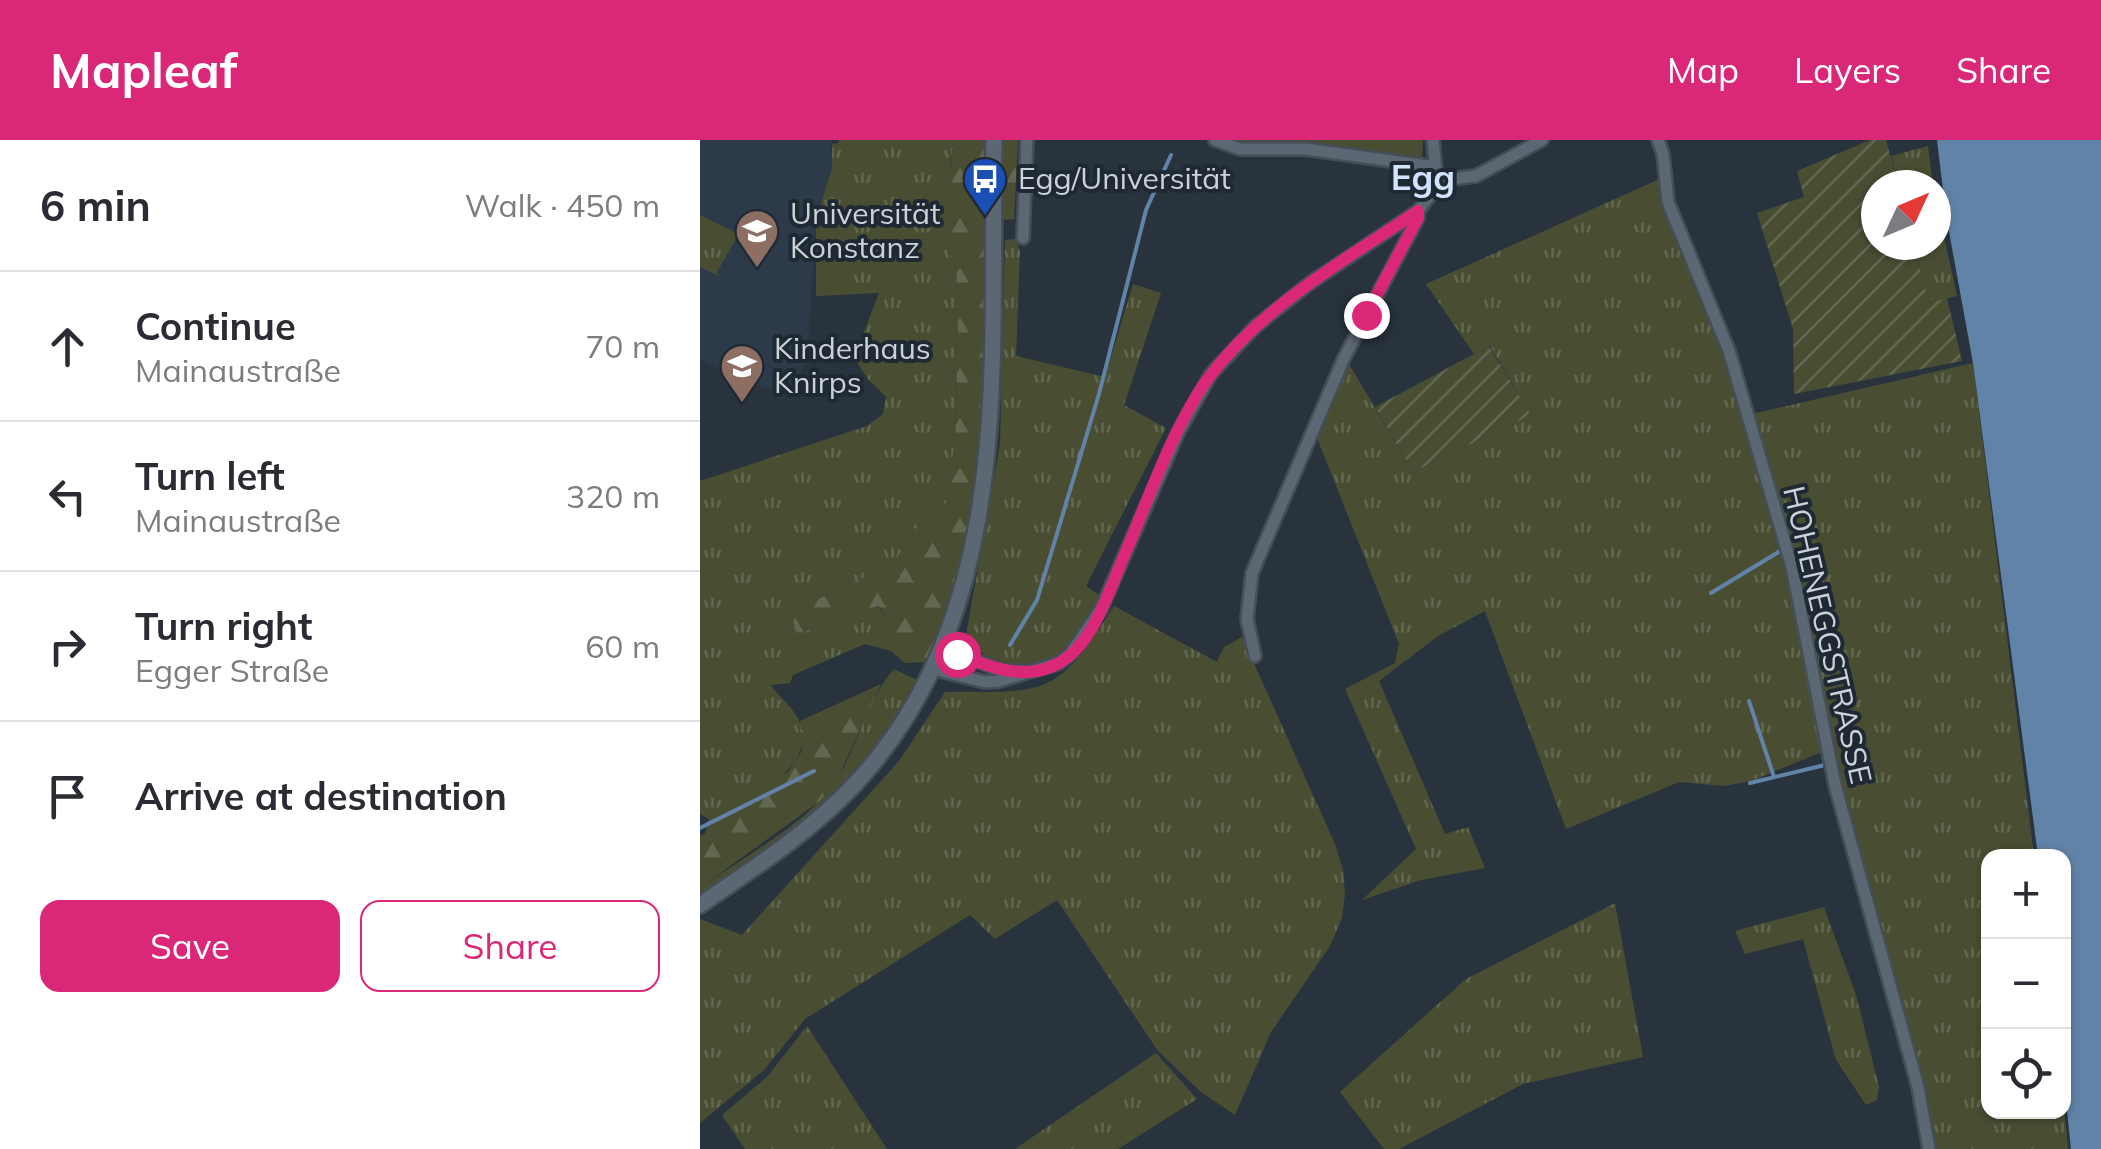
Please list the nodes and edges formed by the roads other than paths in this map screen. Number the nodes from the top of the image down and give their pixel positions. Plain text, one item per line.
1 (994, 140) edge
2 (1027, 140) edge
3 (1214, 140) edge
4 (1433, 140) edge
5 (1542, 140) edge
6 (1658, 140) edge
7 (1435, 167) junction
8 (1442, 180) junction
9 (1418, 211) junction
10 (1023, 238) dead end
11 (944, 646) junction
12 (1255, 656) dead end
13 (933, 669) junction
14 (1036, 672) junction
15 (700, 906) edge
16 (1929, 1149) edge

1 - 11 main road
2 - 10 street
3 - 7 street
4 - 7 street
5 - 8 street
6 - 16 street, HOHENEGGSTRASSE
7 - 8 street
8 - 9 street
9 - 12 street
9 - 14 street
11 - 13 main road
11 - 14 street
13 - 14 street
13 - 15 main road

